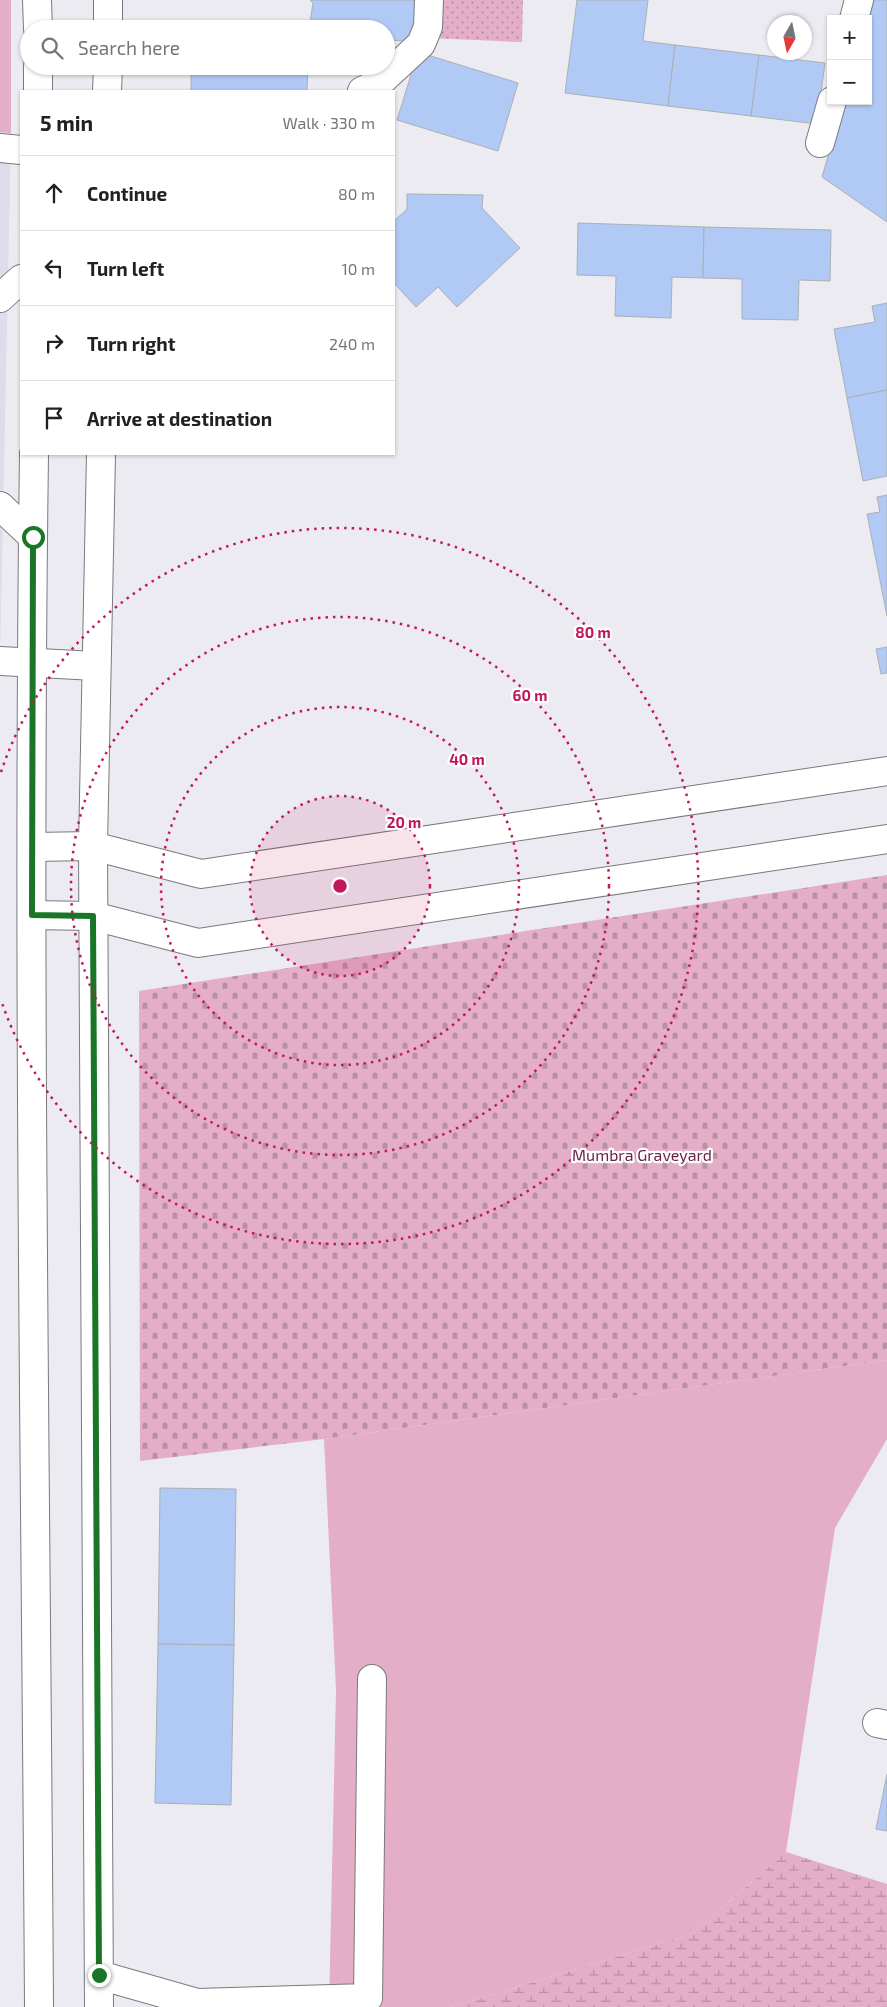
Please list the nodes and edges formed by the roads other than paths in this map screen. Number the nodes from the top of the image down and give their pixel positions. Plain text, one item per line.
1 (37, 0) edge
2 (108, 0) edge
3 (429, 0) edge
4 (859, 0) edge
5 (855, 15) edge
6 (38, 20) edge
7 (108, 20) edge
8 (395, 68) edge
9 (38, 75) edge
10 (108, 75) edge
11 (387, 75) edge
12 (38, 90) edge
13 (107, 90) edge
14 (364, 90) edge
15 (831, 105) edge
16 (820, 143) dead end
17 (0, 148) edge
18 (20, 150) edge
19 (20, 280) edge
20 (0, 298) edge
21 (34, 455) edge
22 (100, 455) edge
23 (0, 506) edge
24 (33, 537) junction
25 (0, 661) edge
26 (32, 664) junction
27 (96, 666) junction
28 (887, 771) edge
29 (887, 839) edge
30 (93, 846) junction
31 (32, 847) junction
32 (32, 915) junction
33 (93, 916) junction
34 (372, 1679) dead end
35 (99, 1975) junction
36 (39, 2007) edge
37 (99, 2007) edge

1 - 6 street
2 - 7 street
3 - 8 street
4 - 5 street
9 - 12 street
10 - 13 street
11 - 14 street
15 - 16 street
17 - 18 street
19 - 20 street
21 - 24 street
22 - 27 street
23 - 24 street
24 - 26 street
25 - 26 street
26 - 27 street
26 - 31 street
27 - 30 street
28 - 30 street
29 - 33 street
30 - 31 street
30 - 33 street
31 - 32 street
32 - 33 street
32 - 36 street
33 - 35 street
34 - 35 street
35 - 37 street

